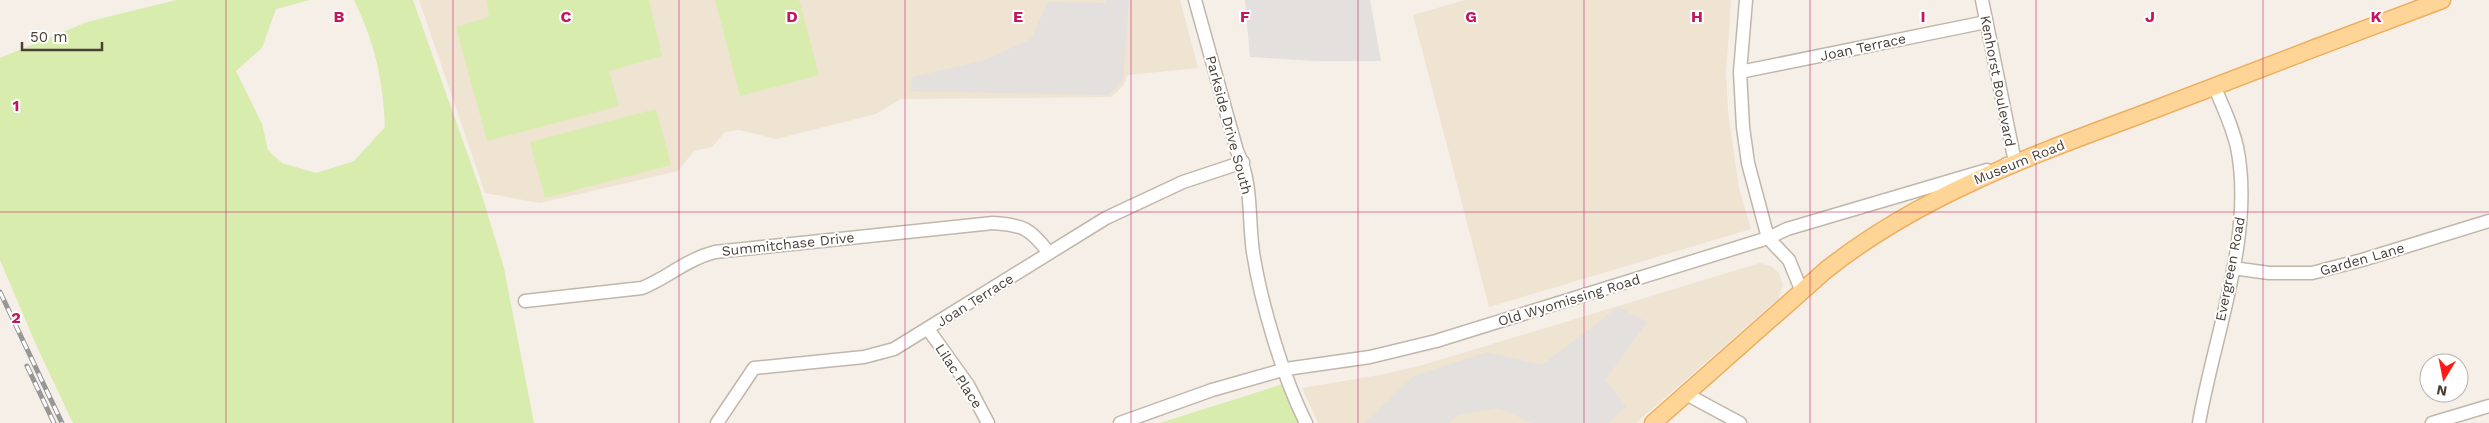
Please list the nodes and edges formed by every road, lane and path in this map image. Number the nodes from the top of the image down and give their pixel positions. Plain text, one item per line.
1 (1194, 0) edge
2 (1746, 0) edge
3 (1982, 0) edge
4 (2442, 0) edge
5 (1986, 22) junction
6 (1740, 72) junction
7 (2214, 86) junction
8 (1243, 162) junction
9 (2015, 162) junction
10 (2489, 221) edge
11 (1768, 238) junction
12 (1049, 253) junction
13 (2233, 268) junction
14 (1802, 292) junction
15 (525, 301) dead end
16 (928, 329) junction
17 (1286, 369) junction
18 (1686, 394) junction
19 (2489, 406) edge
20 (717, 423) edge
21 (988, 423) edge
22 (1120, 423) edge
23 (1306, 423) edge
24 (1653, 423) edge
25 (1740, 423) edge
26 (2199, 423) edge
27 (2432, 423) edge

1 - 8 street, Parkside Drive South
2 - 6 street
3 - 5 street, Kenhorst Boulevard
4 - 7 main road, Museum Road
5 - 6 street, Joan Terrace
5 - 9 street, Kenhorst Boulevard
6 - 11 street
7 - 9 main road, Museum Road
7 - 13 street, Evergreen Road
8 - 12 street, Joan Terrace
8 - 17 street, Parkside Drive South
9 - 11 street, Old Wyomissing Road
9 - 14 main road, Museum Road
10 - 13 street, Garden Lane
11 - 14 street
11 - 17 street, Old Wyomissing Road
12 - 15 street, Summitchase Drive
12 - 16 street, Joan Terrace
13 - 26 street, Evergreen Road
14 - 18 main road, Museum Road
16 - 20 street, Joan Terrace
16 - 21 street, Lilac Place
17 - 22 street, Old Wyomissing Road
17 - 23 street, Parkside Drive South
18 - 24 main road, Museum Road
18 - 25 street
19 - 27 street

